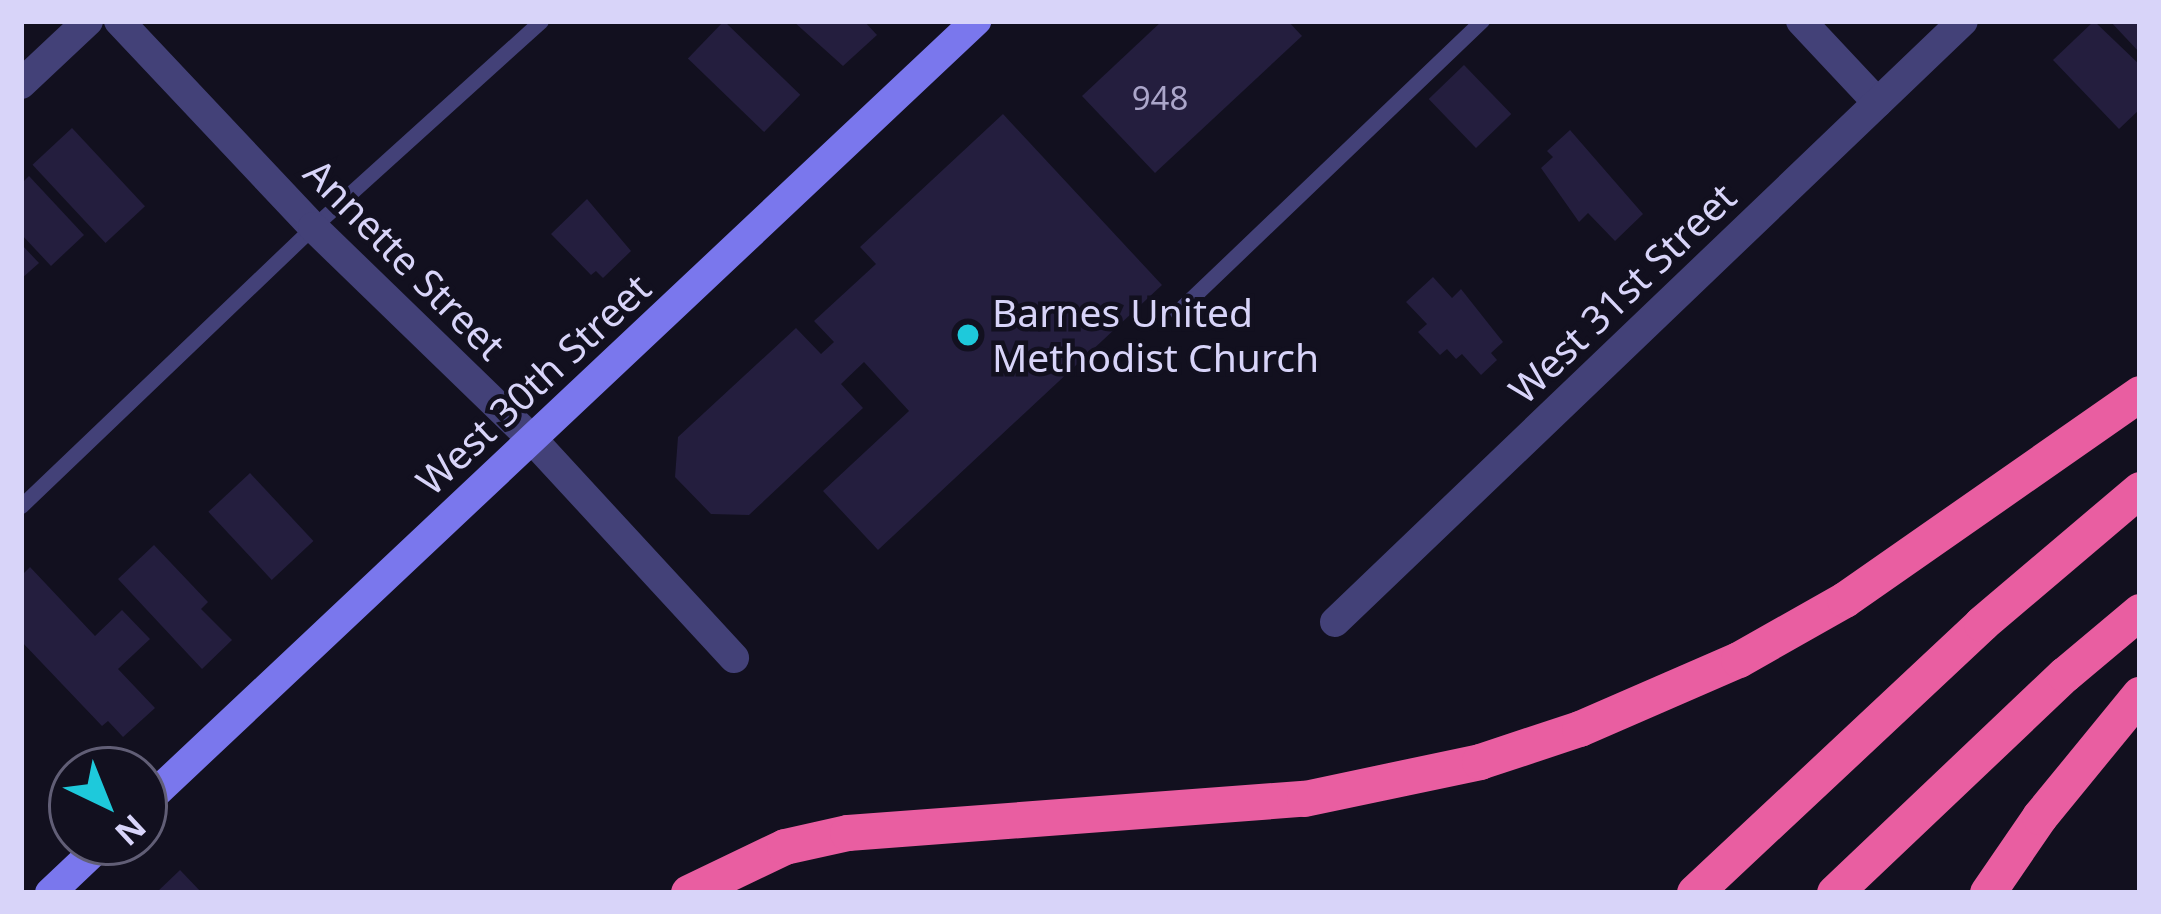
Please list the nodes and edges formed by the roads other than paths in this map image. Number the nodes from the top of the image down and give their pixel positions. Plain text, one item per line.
1 (88, 21) edge
2 (119, 21) edge
3 (541, 21) edge
4 (976, 21) edge
5 (1482, 21) edge
6 (1801, 21) edge
7 (1964, 21) edge
8 (21, 85) edge
9 (1878, 103) junction
10 (313, 227) junction
11 (1177, 312) dead end
12 (2140, 394) edge
13 (532, 439) junction
14 (2140, 490) edge
15 (21, 506) edge
16 (2140, 612) edge
17 (1335, 622) dead end
18 (734, 658) dead end
19 (2140, 695) edge
20 (168, 781) edge
21 (79, 866) edge
22 (50, 893) edge
23 (689, 893) edge
24 (1695, 893) edge
25 (1835, 893) edge
26 (1988, 893) edge

1 - 8 street
2 - 10 street, Annette Street
3 - 10 lane
4 - 13 main road, West 30th Street
5 - 11 lane
6 - 9 street
7 - 9 street, West 31st Street
9 - 17 street, West 31st Street
10 - 13 street, Annette Street
10 - 15 lane
12 - 23 highway
13 - 18 street, Annette Street
13 - 20 main road, West 30th Street
14 - 24 highway
16 - 25 highway
19 - 26 highway
21 - 22 main road

